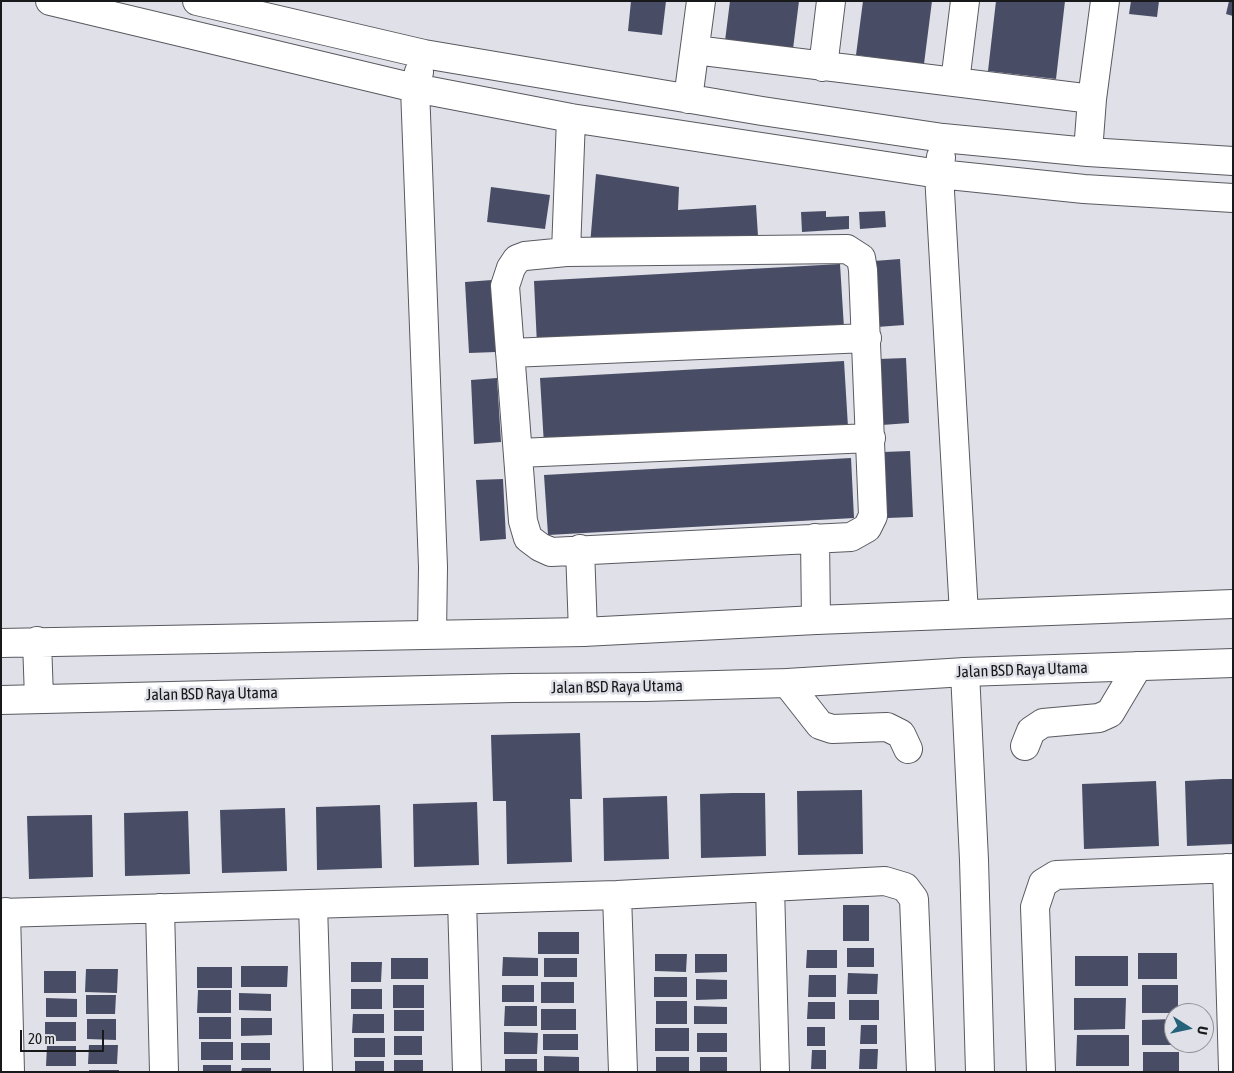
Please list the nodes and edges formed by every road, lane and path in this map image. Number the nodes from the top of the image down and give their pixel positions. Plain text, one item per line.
1 (50, 1) edge
2 (197, 1) edge
3 (701, 1) edge
4 (831, 1) edge
5 (965, 1) edge
6 (1105, 1) edge
7 (695, 50) junction
8 (424, 54) junction
9 (823, 66) junction
10 (955, 82) junction
11 (415, 88) junction
12 (688, 99) junction
13 (1092, 99) junction
14 (572, 118) junction
15 (943, 138) junction
16 (1088, 152) junction
17 (1233, 160) edge
18 (939, 174) junction
19 (1233, 198) edge
20 (566, 252) junction
21 (866, 338) junction
22 (510, 354) junction
23 (871, 438) junction
24 (518, 453) junction
25 (815, 538) junction
26 (580, 549) junction
27 (1233, 604) edge
28 (964, 614) junction
29 (816, 620) junction
30 (583, 632) junction
31 (432, 634) junction
32 (37, 642) junction
33 (1, 643) edge
34 (1233, 663) edge
35 (1138, 666) junction
36 (965, 672) junction
37 (787, 682) junction
38 (40, 698) junction
39 (1, 700) edge
40 (1025, 746) dead end
41 (908, 749) dead end
42 (1230, 868) edge
43 (770, 887) junction
44 (617, 895) junction
45 (462, 900) junction
46 (313, 904) junction
47 (160, 908) junction
48 (4, 913) edge
49 (1233, 1069) edge
50 (10, 1072) edge
51 (164, 1072) edge
52 (318, 1072) edge
53 (467, 1072) edge
54 (623, 1072) edge
55 (775, 1072) edge
56 (921, 1072) edge
57 (980, 1072) edge
58 (1040, 1072) edge

1 - 11 street
2 - 8 street
3 - 7 street
4 - 9 street
5 - 10 street
6 - 13 street
7 - 9 street
7 - 12 street
8 - 11 street
8 - 12 street
9 - 10 street
10 - 13 street
11 - 14 street
11 - 31 street
12 - 15 street
13 - 16 street
14 - 18 street
14 - 20 street
15 - 16 street
15 - 18 street
16 - 17 street
18 - 19 street
18 - 28 street
20 - 21 street
20 - 22 street
21 - 22 street
21 - 23 street
22 - 24 street
23 - 24 street
23 - 25 street
24 - 26 street
25 - 26 street
25 - 29 street
26 - 30 street
27 - 28 street
28 - 29 street
29 - 30 street
30 - 31 street
31 - 32 street
32 - 33 street
32 - 38 street
34 - 35 street, Jalan BSD Raya Utama
35 - 36 street, Jalan BSD Raya Utama
35 - 40 street
36 - 37 street, Jalan BSD Raya Utama
36 - 57 street
37 - 38 street, Jalan BSD Raya Utama
37 - 41 street
38 - 39 street, Jalan BSD Raya Utama
42 - 49 street
42 - 58 street
43 - 44 street
43 - 55 street
43 - 56 street
44 - 45 street
44 - 54 street
45 - 46 street
45 - 53 street
46 - 47 street
46 - 52 street
47 - 48 street
47 - 51 street
48 - 50 street

